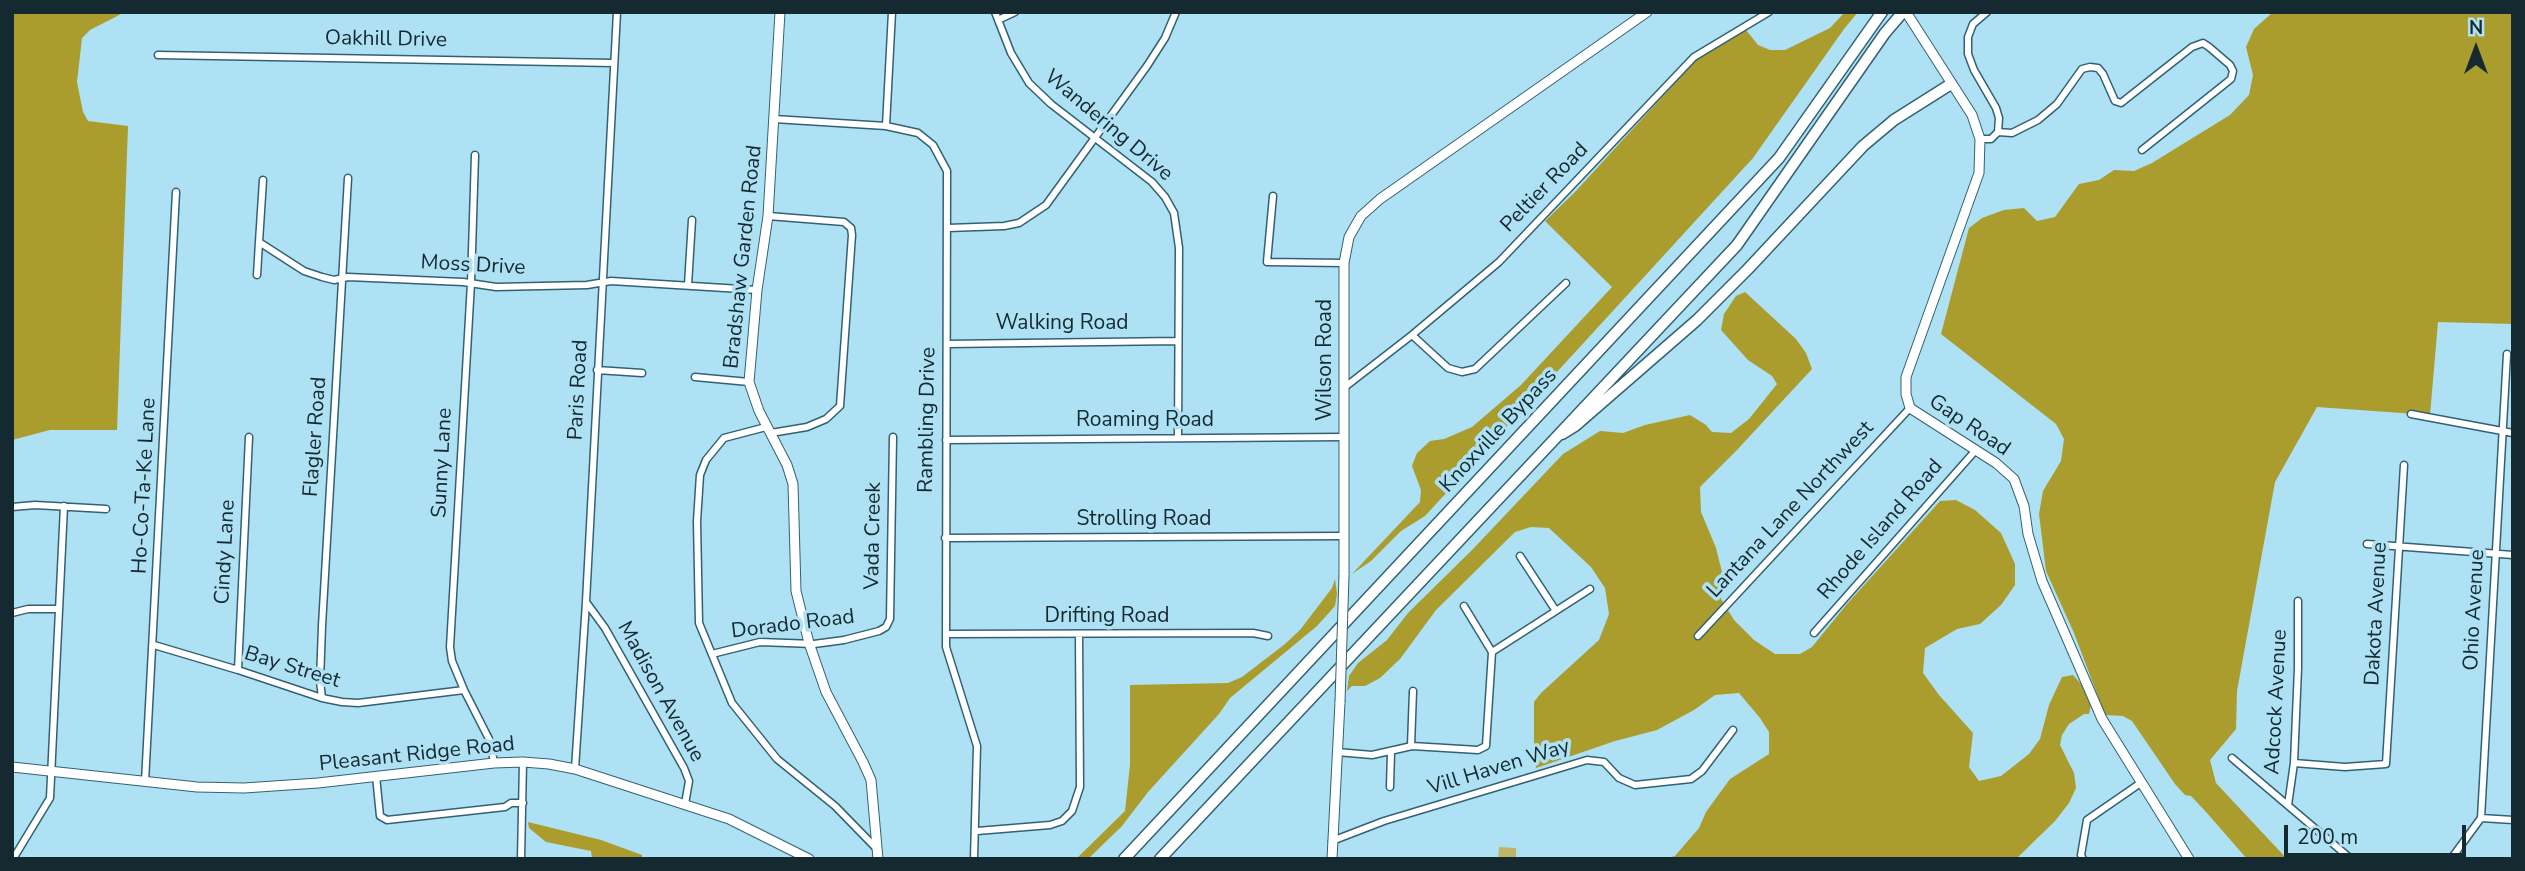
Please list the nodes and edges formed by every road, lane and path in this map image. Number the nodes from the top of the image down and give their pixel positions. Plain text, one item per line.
1 (617, 12) edge
2 (780, 12) edge
3 (892, 12) edge
4 (995, 12) edge
5 (1015, 12) edge
6 (1176, 12) edge
7 (1647, 12) edge
8 (1769, 12) edge
9 (1882, 12) edge
10 (1904, 12) edge
11 (1987, 12) edge
12 (998, 20) junction
13 (158, 55) dead end
14 (614, 63) junction
15 (1951, 84) junction
16 (774, 120) junction
17 (886, 127) junction
18 (1998, 132) junction
19 (1094, 137) junction
20 (1980, 139) junction
21 (2142, 150) dead end
22 (475, 155) dead end
23 (348, 178) dead end
24 (263, 180) dead end
25 (176, 192) dead end
26 (1273, 196) dead end
27 (768, 216) junction
28 (692, 220) dead end
29 (947, 228) junction
30 (259, 242) junction
31 (1344, 263) junction
32 (257, 275) dead end
33 (341, 279) junction
34 (471, 283) junction
35 (603, 283) junction
36 (1566, 283) dead end
37 (688, 285) junction
38 (757, 290) junction
39 (1412, 335) junction
40 (1178, 341) junction
41 (947, 344) junction
42 (2507, 354) dead end
43 (597, 370) junction
44 (642, 373) dead end
45 (695, 377) dead end
46 (749, 382) junction
47 (1345, 387) junction
48 (1910, 408) junction
49 (2411, 414) dead end
50 (768, 430) junction
51 (2502, 432) junction
52 (2513, 432) edge
53 (249, 437) dead end
54 (893, 437) dead end
55 (1178, 438) junction
56 (1344, 438) junction
57 (946, 440) junction
58 (1551, 440) junction
59 (1975, 450) junction
60 (2404, 465) dead end
61 (64, 506) junction
62 (12, 507) edge
63 (106, 509) dead end
64 (1344, 536) junction
65 (945, 538) junction
66 (2367, 544) dead end
67 (2398, 546) junction
68 (2496, 553) junction
69 (2513, 555) edge
70 (1520, 556) dead end
71 (1590, 589) dead end
72 (2298, 601) dead end
73 (586, 602) junction
74 (1464, 606) dead end
75 (59, 609) junction
76 (1556, 611) junction
77 (12, 613) edge
78 (879, 631) joint
79 (1814, 633) dead end
80 (946, 634) junction
81 (1079, 635) junction
82 (1268, 636) dead end
83 (1698, 636) dead end
84 (809, 643) junction
85 (154, 645) junction
86 (1492, 652) junction
87 (712, 654) junction
88 (238, 670) junction
89 (464, 690) junction
90 (1413, 691) dead end
91 (322, 698) junction
92 (1733, 730) dead end
93 (1411, 747) junction
94 (1336, 752) junction
95 (1391, 752) junction
96 (2232, 758) dead end
97 (523, 762) junction
98 (494, 763) junction
99 (2294, 763) junction
100 (12, 767) edge
101 (575, 769) junction
102 (52, 771) junction
103 (376, 776) junction
104 (145, 782) junction
105 (2142, 782) junction
106 (1390, 787) dead end
107 (523, 803) junction
108 (685, 804) junction
109 (2288, 805) junction
110 (2481, 818) junction
111 (2513, 820) edge
112 (977, 831) junction
113 (1332, 841) junction
114 (878, 854) edge
115 (2082, 857) edge
116 (13, 859) edge
117 (521, 859) edge
118 (809, 859) edge
119 (974, 859) edge
120 (1124, 859) edge
121 (1160, 859) edge
122 (1332, 859) edge
123 (2189, 859) edge
124 (2351, 859) edge
125 (2451, 859) edge

1 - 14 street, Paris Road
2 - 16 street, Bradshaw Garden Road
3 - 17 street
4 - 12 street, Wandering Drive
5 - 12 street
6 - 19 street
7 - 31 street, Wilson Road
8 - 39 street, Peltier Road
9 - 120 highway, Knoxville Bypass
10 - 15 street, Gap Road
10 - 58 highway
11 - 18 street
12 - 19 street, Wandering Drive
13 - 14 street, Oakhill Drive
14 - 35 street, Paris Road
15 - 20 street, Gap Road
15 - 58 highway
16 - 17 street, Rambling Drive
16 - 27 street, Bradshaw Garden Road
17 - 29 street, Rambling Drive
18 - 20 street
18 - 21 street
19 - 29 street
19 - 40 street, Wandering Drive
20 - 48 street, Gap Road
22 - 34 street, Sunny Lane
23 - 33 street, Flagler Road
24 - 30 street
25 - 85 street, Ho-Co-Ta-Ke Lane
26 - 31 street
27 - 38 street, Bradshaw Garden Road
27 - 50 street
28 - 37 street
29 - 41 street, Rambling Drive
30 - 32 street
30 - 33 street, Moss Drive
31 - 47 street, Wilson Road
33 - 34 street, Moss Drive
33 - 91 street, Flagler Road
34 - 35 street, Moss Drive
34 - 89 street, Sunny Lane
35 - 37 street, Moss Drive
35 - 43 street, Paris Road
36 - 39 street
37 - 38 street, Moss Drive
38 - 46 street, Bradshaw Garden Road
39 - 47 street, Peltier Road
40 - 41 street, Walking Road
40 - 55 street, Wandering Drive
41 - 57 street, Rambling Drive
42 - 51 street, Ohio Avenue
43 - 44 street
43 - 73 street, Paris Road
45 - 46 street
46 - 50 street, Bradshaw Garden Road
47 - 56 street, Wilson Road
48 - 59 street, Gap Road
48 - 83 street, Lantana Lane Northwest
49 - 51 street
50 - 84 street, Bradshaw Garden Road
50 - 87 street
51 - 52 street
51 - 68 street, Ohio Avenue
53 - 88 street, Cindy Lane
54 - 78 street, Vada Creek
55 - 56 street, Roaming Road
55 - 57 street, Roaming Road
56 - 64 street, Wilson Road
57 - 65 street, Rambling Drive
58 - 121 highway
59 - 79 street, Rhode Island Road
59 - 105 street, Gap Road
60 - 67 street, Dakota Avenue
61 - 62 street
61 - 63 street
61 - 75 street
64 - 65 street, Strolling Road
64 - 94 street, Wilson Road, bridge
65 - 80 street, Rambling Drive
66 - 67 street
67 - 68 street
67 - 99 street, Dakota Avenue
68 - 69 street
68 - 110 street, Ohio Avenue
70 - 76 street
71 - 76 street
72 - 99 street, Adcock Avenue
73 - 101 street, Paris Road
73 - 108 street, Madison Avenue
74 - 86 street
75 - 77 street
75 - 102 street
76 - 86 street
78 - 84 street, Dorado Road
80 - 81 street, Drifting Road
80 - 112 street, Rambling Drive
81 - 82 street, Drifting Road
81 - 112 street
84 - 87 street, Dorado Road
84 - 114 street, Bradshaw Garden Road
85 - 88 street, Bay Street
85 - 104 street, Ho-Co-Ta-Ke Lane
86 - 93 street
87 - 114 street
88 - 91 street, Bay Street
89 - 91 street, Bay Street
89 - 98 street, Sunny Lane
90 - 93 street
92 - 113 street, Vill Haven Way
93 - 95 street
94 - 95 street
94 - 113 street, Wilson Road
95 - 106 street
96 - 109 street
97 - 98 street, Pleasant Ridge Road
97 - 101 street, Pleasant Ridge Road
97 - 107 street
98 - 103 street, Pleasant Ridge Road
99 - 109 street, Adcock Avenue
100 - 102 street, Pleasant Ridge Road
101 - 108 street, Pleasant Ridge Road
102 - 104 street, Pleasant Ridge Road
102 - 116 street
103 - 104 street, Pleasant Ridge Road
103 - 107 street
105 - 115 street
105 - 123 street, Gap Road
107 - 117 street
108 - 118 street, Pleasant Ridge Road
109 - 124 street
110 - 111 street
110 - 125 street
112 - 119 street, Rambling Drive
113 - 122 street, Wilson Road

